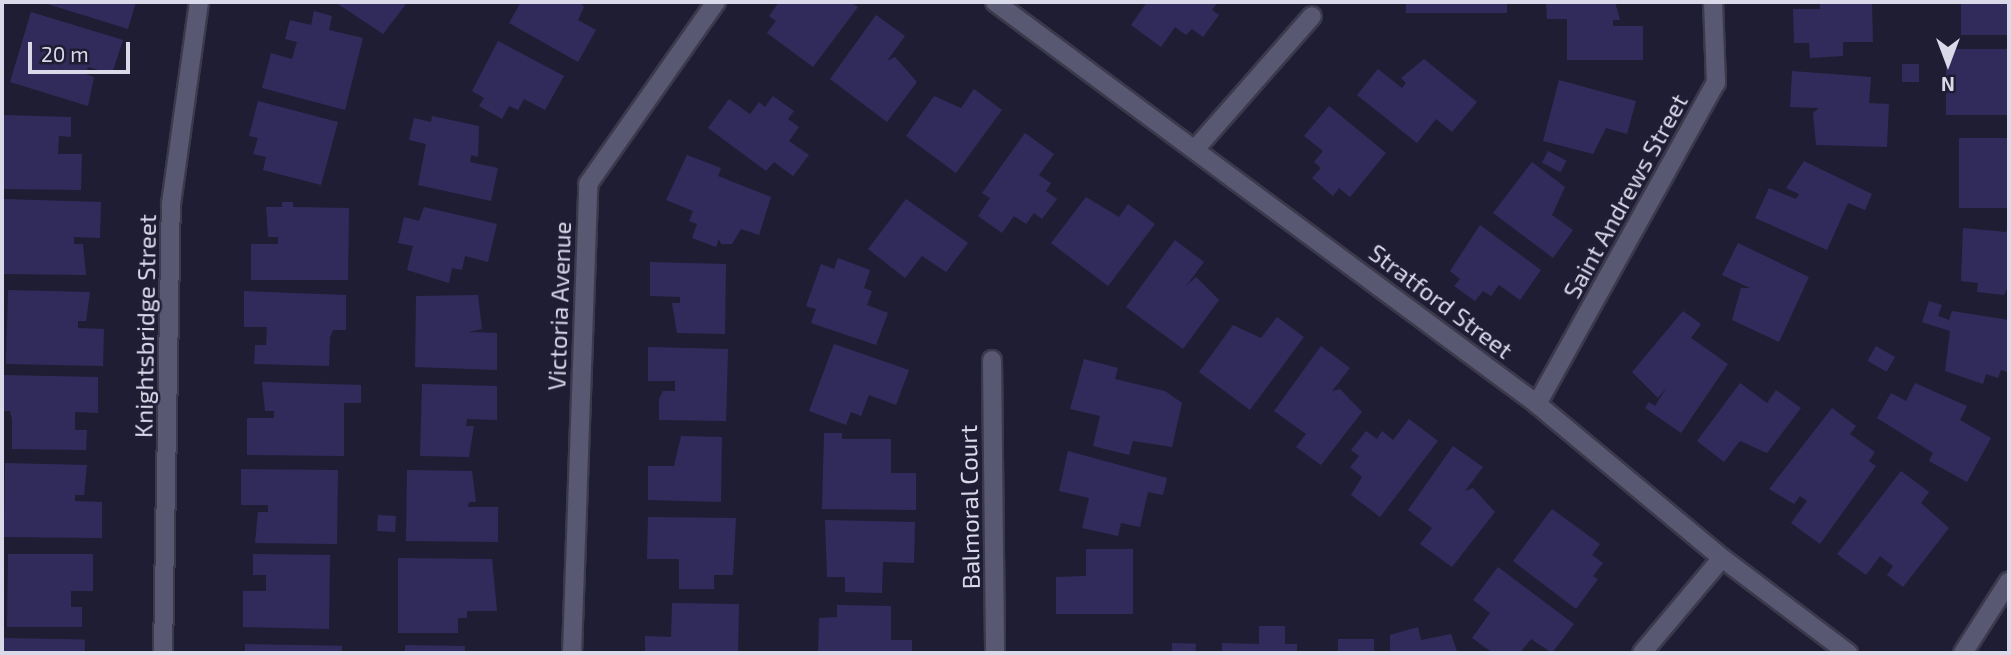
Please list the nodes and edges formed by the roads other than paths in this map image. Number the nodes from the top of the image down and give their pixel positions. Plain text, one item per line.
1 (199, 2) edge
2 (716, 2) edge
3 (995, 2) edge
4 (1713, 2) edge
5 (1312, 16) dead end
6 (1197, 147) junction
7 (992, 360) dead end
8 (1537, 404) junction
9 (1722, 558) junction
10 (2009, 581) edge
11 (163, 653) edge
12 (572, 653) edge
13 (995, 653) edge
14 (1642, 653) edge
15 (1848, 653) edge
16 (1963, 653) edge

1 - 11 street, Knightsbridge Street
2 - 12 street, Victoria Avenue
3 - 6 street, Stratford Street
4 - 8 street, Saint Andrews Street
5 - 6 street
6 - 8 street, Stratford Street
7 - 13 street, Balmoral Court
8 - 9 street, Stratford Street
9 - 14 street
9 - 15 street, Stratford Street
10 - 16 street

